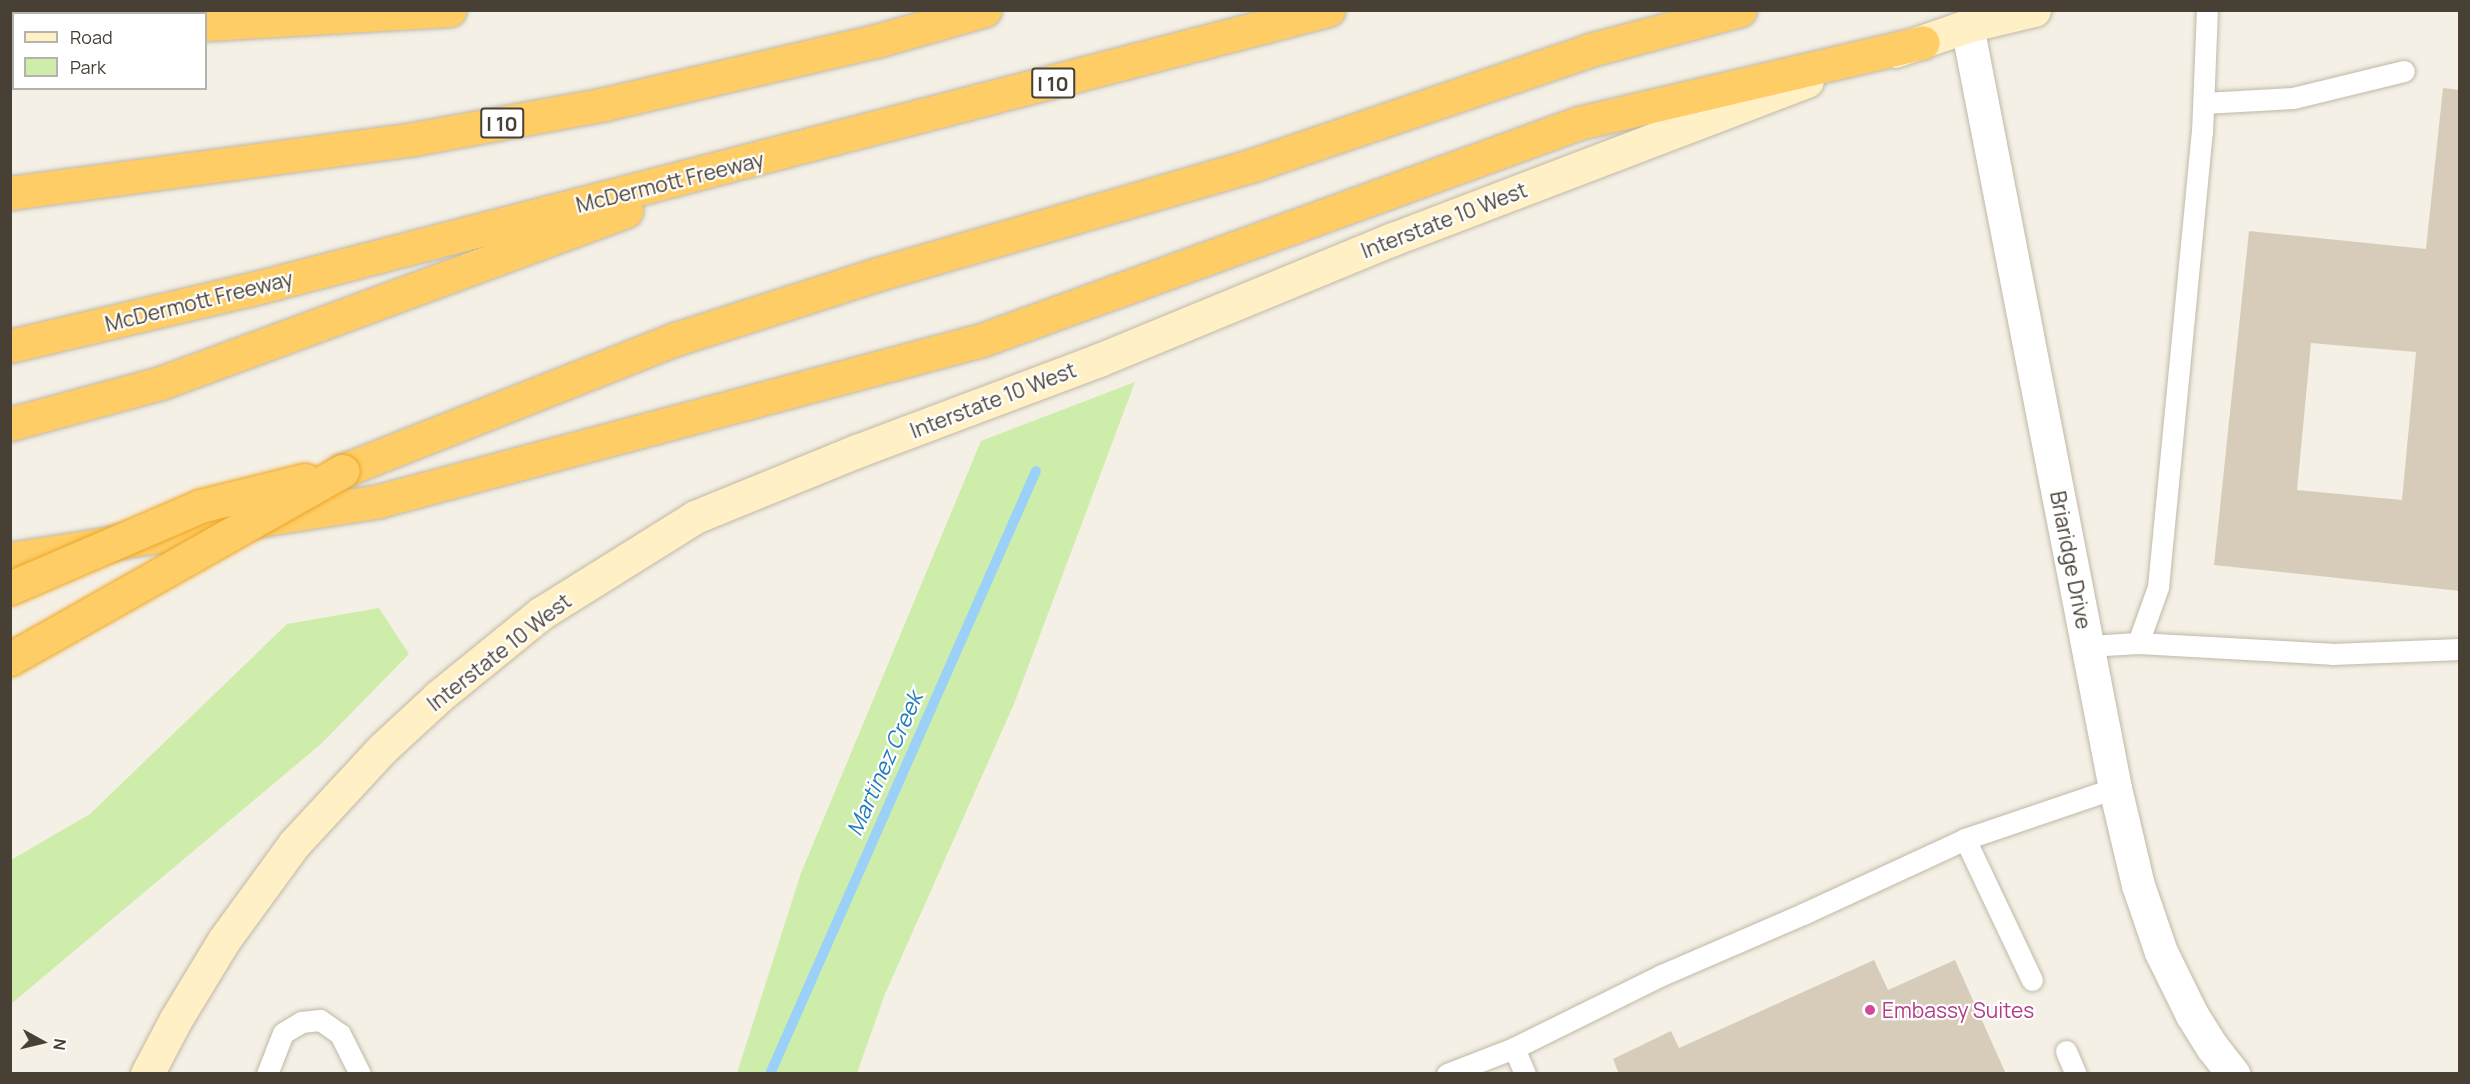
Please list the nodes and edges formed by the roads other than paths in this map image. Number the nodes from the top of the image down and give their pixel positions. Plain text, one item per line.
1 (450, 10) edge
2 (985, 10) edge
3 (1328, 10) edge
4 (1740, 10) edge
5 (2034, 10) edge
6 (2207, 10) edge
7 (207, 24) edge
8 (1967, 26) junction
9 (1923, 42) junction
10 (2404, 70) dead end
11 (2204, 103) junction
12 (778, 155) junction
13 (10, 193) edge
14 (10, 346) edge
15 (10, 424) edge
16 (342, 471) junction
17 (10, 559) edge
18 (10, 588) edge
19 (2138, 643) junction
20 (2088, 646) junction
21 (2460, 649) edge
22 (10, 659) edge
23 (2115, 788) junction
24 (1965, 839) junction
25 (2032, 980) dead end
26 (1514, 1048) junction
27 (2066, 1051) dead end
28 (147, 1074) edge
29 (267, 1074) edge
30 (360, 1074) edge
31 (1447, 1074) edge
32 (1525, 1074) edge
33 (2076, 1074) edge
34 (2233, 1074) edge

1 - 7 highway
2 - 13 highway, I 10
3 - 12 highway, McDermott Freeway / I 10
4 - 16 highway
5 - 8 main road, Interstate 10 West
6 - 11 lane
8 - 9 main road, Interstate 10 West
8 - 20 street, Briaridge Drive
9 - 17 highway
9 - 28 main road, Interstate 10 West
10 - 11 lane
11 - 19 lane
12 - 14 highway, McDermott Freeway / I 10
12 - 15 highway
16 - 18 highway, bridge
16 - 22 highway, bridge
19 - 20 lane
19 - 21 lane
20 - 23 street, Briaridge Drive
23 - 24 lane
23 - 34 street, Briaridge Drive
24 - 25 lane
24 - 26 lane
26 - 31 lane
26 - 32 lane
27 - 33 lane
29 - 30 lane

